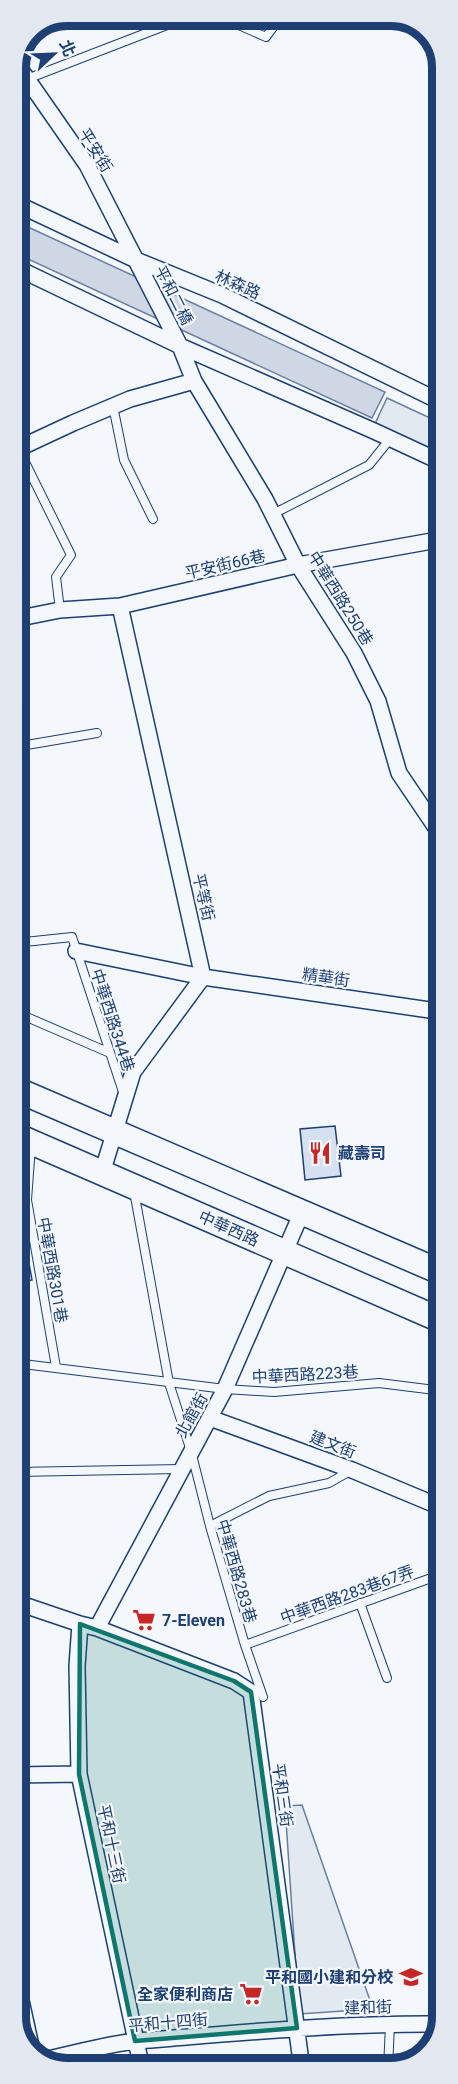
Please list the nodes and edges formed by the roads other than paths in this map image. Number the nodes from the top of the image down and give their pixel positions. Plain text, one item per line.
1 (165, 26) edge
2 (241, 26) edge
3 (274, 26) edge
4 (27, 79) joint
5 (26, 208) edge
6 (136, 261) junction
7 (26, 272) edge
8 (180, 346) junction
9 (194, 381) junction
10 (432, 398) edge
11 (113, 406) junction
12 (390, 439) junction
13 (26, 445) edge
14 (432, 458) edge
15 (26, 467) edge
16 (273, 513) junction
17 (153, 519) dead end
18 (432, 541) edge
19 (298, 565) junction
20 (120, 606) junction
21 (60, 610) junction
22 (26, 617) edge
23 (97, 733) dead end
24 (26, 745) edge
25 (432, 822) edge
26 (26, 942) edge
27 (76, 951) junction
28 (203, 977) junction
29 (432, 1010) edge
30 (26, 1017) edge
31 (110, 1053) junction
32 (26, 1094) edge
33 (125, 1098) junction
34 (114, 1132) junction
35 (26, 1140) edge
36 (102, 1173) junction
37 (26, 1185) edge
38 (133, 1186) junction
39 (302, 1212) junction
40 (284, 1252) junction
41 (432, 1268) edge
42 (432, 1316) edge
43 (26, 1364) edge
44 (56, 1367) junction
45 (169, 1383) junction
46 (225, 1389) junction
47 (432, 1390) edge
48 (210, 1418) junction
49 (191, 1451) junction
50 (181, 1469) junction
51 (351, 1470) junction
52 (26, 1472) edge
53 (432, 1503) edge
54 (210, 1526) junction
55 (432, 1578) edge
56 (360, 1603) junction
57 (26, 1606) edge
58 (80, 1624) junction
59 (97, 1628) junction
60 (245, 1646) junction
61 (387, 1678) dead end
62 (258, 1691) junction
63 (79, 1774) junction
64 (26, 1775) edge
65 (390, 2024) junction
66 (432, 2024) edge
67 (297, 2028) junction
68 (135, 2041) junction
69 (57, 2057) edge
70 (139, 2058) edge
71 (301, 2058) edge
72 (388, 2058) edge

1 - 4 lane
2 - 3 lane
4 - 6 street, 平安街
5 - 6 street, 林森路
6 - 8 street, 平和二橋
6 - 10 street, 林森路
7 - 8 street
8 - 9 street
8 - 12 street
9 - 11 street
9 - 16 street, 中華西路250巷
11 - 13 street
11 - 17 lane
12 - 14 street
12 - 16 lane
15 - 21 lane
16 - 19 street, 中華西路250巷
18 - 19 street, 平安街66巷
19 - 20 street, 平安街66巷
19 - 25 street, 中華西路250巷
20 - 21 street, 平安街66巷
20 - 28 street, 平等街
21 - 22 street, 平安街66巷
23 - 24 lane
26 - 27 lane
27 - 28 street, 精華街
27 - 31 lane, 中華西路344巷
28 - 29 street, 精華街
28 - 33 street
30 - 31 lane
31 - 33 lane, 中華西路344巷
32 - 34 main road
33 - 34 street
34 - 36 street
34 - 39 main road
35 - 36 main road, 中華西路
36 - 38 main road, 中華西路
37 - 44 lane, 中華西路301巷
38 - 40 main road, 中華西路
38 - 45 lane
39 - 40 street, 北館街
39 - 41 main road
40 - 42 main road, 中華西路
40 - 46 street, 北館街
43 - 44 lane, 中華西路223巷
44 - 45 lane, 中華西路223巷
45 - 46 lane, 中華西路223巷
45 - 49 lane, 中華西路283巷
46 - 47 lane, 中華西路223巷
46 - 48 street, 北館街
48 - 49 street, 北館街
48 - 51 street, 建文街
49 - 50 street, 北館街
49 - 54 lane, 中華西路283巷
50 - 52 lane
50 - 59 street, 北館街
51 - 53 street, 建文街
51 - 54 lane
54 - 60 lane, 中華西路283巷
55 - 56 lane, 中華西路283巷67弄
56 - 60 lane, 中華西路283巷67弄
56 - 61 lane
57 - 58 street
58 - 59 street
58 - 63 street, 平和十三街
59 - 62 street
60 - 62 lane, 中華西路283巷
62 - 67 street, 平和三街
63 - 64 street
63 - 68 street, 平和十三街
65 - 66 street, 建和街
65 - 67 street, 建和街
65 - 72 lane
67 - 68 street, 平和十四街
67 - 71 street, 平和三街
68 - 69 street, 平和十四街
68 - 70 street, 平和十三街

